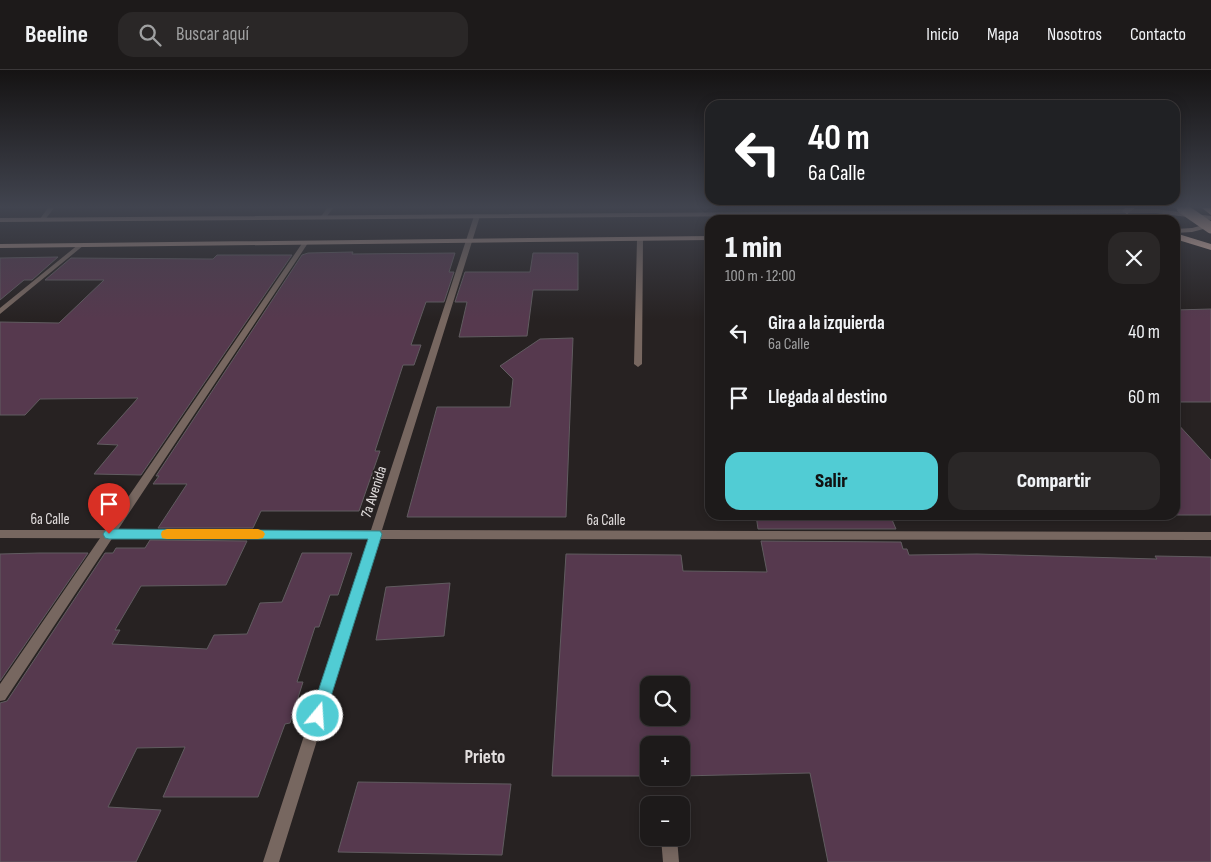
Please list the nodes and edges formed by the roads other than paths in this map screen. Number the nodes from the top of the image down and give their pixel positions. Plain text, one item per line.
1 (81, 245) junction
2 (85, 245) edge
3 (304, 245) edge
4 (469, 245) edge
5 (640, 245) edge
6 (0, 246) edge
7 (0, 312) edge
8 (638, 364) dead end
9 (0, 534) edge
10 (109, 534) junction
11 (376, 534) junction
12 (1211, 536) edge
13 (0, 695) edge
14 (670, 846) edge
15 (271, 862) edge
16 (671, 862) edge

1 - 2 street
1 - 6 street
1 - 7 street
3 - 10 street
4 - 11 street, 7a Avenida
5 - 8 street
9 - 10 street, 6a Calle
10 - 11 street, 6a Calle
10 - 13 street
11 - 12 street, 6a Calle
11 - 15 street, 7a Avenida
14 - 16 street

